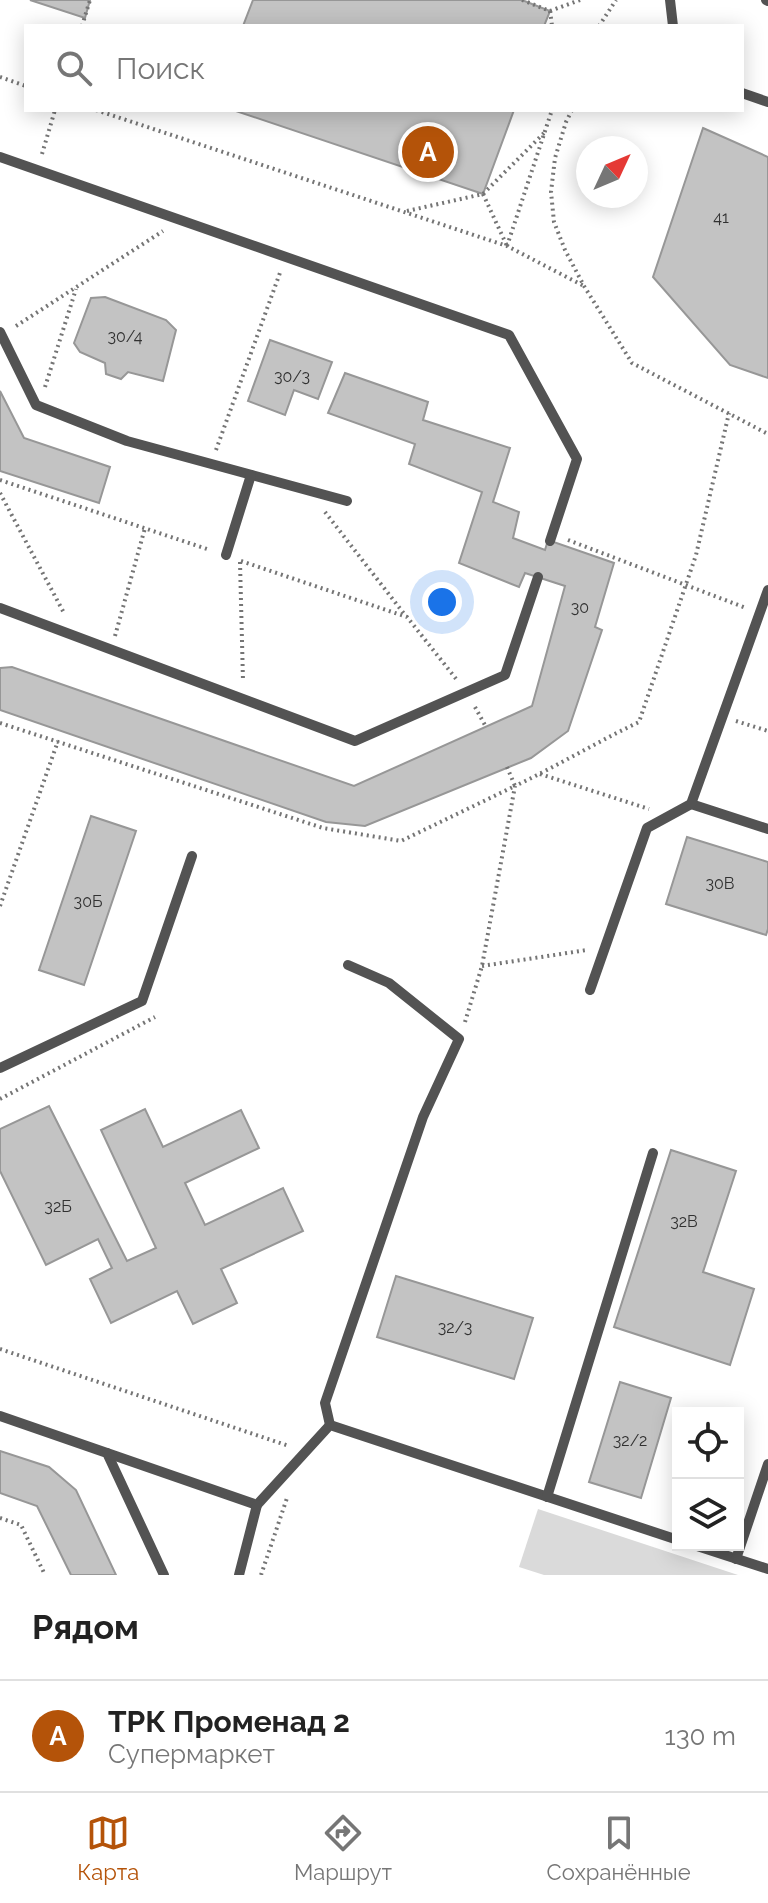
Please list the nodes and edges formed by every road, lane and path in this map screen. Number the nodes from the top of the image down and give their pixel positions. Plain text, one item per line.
1 (90, 0) edge
2 (522, 0) edge
3 (580, 0) edge
4 (616, 0) edge
5 (670, 0) edge
6 (550, 11) junction
7 (83, 24) edge
8 (552, 24) edge
9 (600, 24) edge
10 (673, 24) edge
11 (0, 77) edge
12 (24, 85) edge
13 (744, 94) edge
14 (768, 102) edge
15 (54, 112) edge
16 (102, 112) edge
17 (551, 112) edge
18 (570, 112) edge
19 (544, 133) junction
20 (0, 157) edge
21 (37, 170) junction
22 (483, 194) junction
23 (405, 211) junction
24 (180, 220) junction
25 (507, 246) junction
26 (286, 257) junction
27 (584, 286) junction
28 (76, 287) junction
29 (1, 334) edge
30 (39, 406) junction
31 (729, 413) junction
32 (768, 434) edge
33 (211, 464) junction
34 (251, 475) junction
35 (0, 480) edge
36 (308, 490) junction
37 (0, 493) edge
38 (347, 501) dead end
39 (145, 528) junction
40 (551, 537) joint
41 (226, 555) joint
42 (538, 577) dead end
43 (686, 585) junction
44 (768, 590) edge
45 (0, 608) edge
46 (760, 613) junction
47 (407, 617) junction
48 (76, 637) junction
49 (111, 650) junction
50 (467, 692) junction
51 (244, 700) junction
52 (722, 717) junction
53 (0, 723) edge
54 (486, 727) dead end
55 (768, 731) edge
56 (58, 741) junction
57 (507, 767) dead end
58 (540, 774) junction
59 (515, 786) junction
60 (691, 804) junction
61 (670, 815) junction
62 (768, 829) edge
63 (192, 856) dead end
64 (0, 906) edge
65 (605, 947) junction
66 (348, 965) dead end
67 (482, 966) junction
68 (590, 990) dead end
69 (155, 1017) dead end
70 (459, 1039) junction
71 (0, 1068) edge
72 (0, 1099) edge
73 (653, 1153) dead end
74 (0, 1349) edge
75 (0, 1416) edge
76 (330, 1425) junction
77 (307, 1452) junction
78 (107, 1453) junction
79 (768, 1464) edge
80 (290, 1488) dead end
81 (547, 1497) junction
82 (257, 1505) junction
83 (0, 1518) edge
84 (672, 1538) edge
85 (712, 1551) edge
86 (736, 1559) junction
87 (768, 1569) edge
88 (45, 1575) edge
89 (164, 1575) edge
90 (239, 1575) edge
91 (261, 1575) edge

1 - 7 path
2 - 6 path
3 - 6 path
4 - 9 path
5 - 10 lane
6 - 8 path
11 - 12 path
13 - 14 lane
15 - 21 path
16 - 23 path
17 - 19 path
18 - 27 path
19 - 22 path
19 - 25 path
20 - 21 lane
21 - 24 lane
22 - 23 path
22 - 25 path
23 - 25 path
24 - 26 lane
24 - 28 path
25 - 27 path
26 - 33 path
26 - 40 lane
27 - 31 path
28 - 29 path
28 - 30 path
29 - 30 lane
30 - 33 lane
31 - 32 path
31 - 43 path
33 - 34 lane
34 - 36 lane
34 - 41 lane
35 - 39 path
36 - 38 lane
36 - 47 path
37 - 48 path
39 - 41 path
39 - 49 path
40 - 43 path
42 - 50 lane
43 - 46 path
43 - 58 path
44 - 46 lane
45 - 48 lane
46 - 52 lane
47 - 50 path
47 - 51 path
48 - 49 lane
49 - 51 lane
50 - 51 lane
50 - 54 path
52 - 55 path
52 - 60 lane
53 - 56 path
56 - 59 path
56 - 64 path
57 - 59 path
58 - 59 path
58 - 61 path
59 - 67 path
60 - 61 lane
60 - 62 lane
61 - 65 lane
63 - 71 lane
65 - 67 path
65 - 68 lane
66 - 70 lane
67 - 70 path
69 - 72 path
70 - 76 lane
73 - 81 lane
74 - 77 path
75 - 78 lane
76 - 77 lane
76 - 81 lane
77 - 82 lane
78 - 82 lane
78 - 89 lane
79 - 86 lane
80 - 91 path
81 - 84 lane
82 - 90 lane
83 - 88 path
85 - 86 lane
86 - 87 lane

